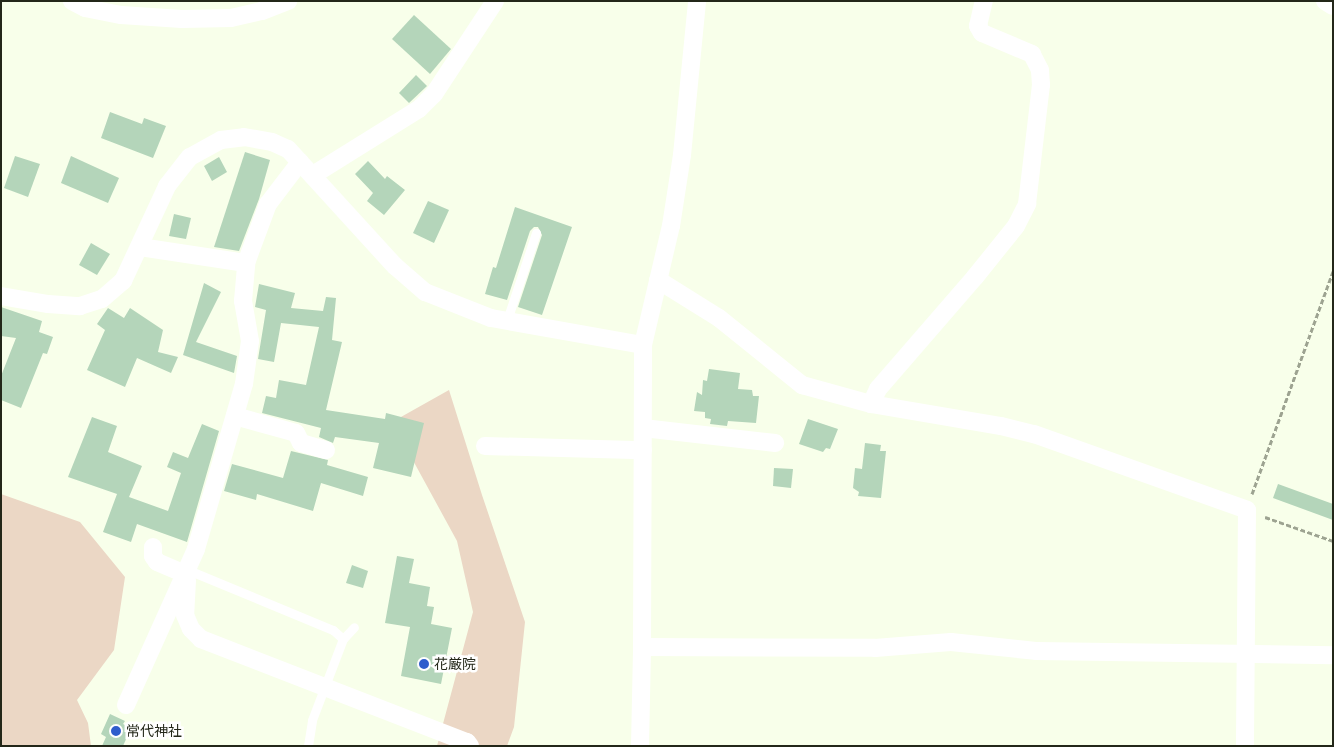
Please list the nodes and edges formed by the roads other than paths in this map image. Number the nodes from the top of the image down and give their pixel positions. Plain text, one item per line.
1 (72, 1) edge
2 (288, 1) edge
3 (495, 1) edge
4 (698, 1) edge
5 (984, 1) edge
6 (1325, 1) edge
7 (1333, 6) edge
8 (300, 162) junction
9 (313, 175) junction
10 (536, 233) dead end
11 (140, 247) junction
12 (246, 263) junction
13 (658, 280) junction
14 (1, 296) edge
15 (506, 320) junction
16 (643, 345) junction
17 (871, 404) junction
18 (236, 416) junction
19 (643, 428) junction
20 (775, 443) dead end
21 (485, 446) dead end
22 (326, 450) dead end
23 (643, 450) junction
24 (153, 547) dead end
25 (187, 572) junction
26 (354, 627) dead end
27 (343, 639) junction
28 (642, 647) junction
29 (1246, 653) junction
30 (1333, 655) edge
31 (325, 687) junction
32 (126, 705) dead end
33 (308, 746) edge
34 (470, 746) edge
35 (640, 746) edge
36 (1245, 746) edge

1 - 2 street
3 - 9 street
4 - 13 street
5 - 17 street
6 - 7 street
8 - 9 street
8 - 11 street
8 - 12 street
9 - 15 street
10 - 15 lane
11 - 12 street
11 - 14 street
12 - 18 street
13 - 16 street
13 - 17 street
15 - 16 street
16 - 19 street
17 - 29 street
18 - 22 street
18 - 25 street
19 - 20 street
19 - 23 street
21 - 23 street
23 - 28 street
24 - 25 street
25 - 27 lane
25 - 31 street
25 - 32 street
26 - 27 lane
27 - 31 lane
28 - 29 street
28 - 35 street
29 - 30 street
29 - 36 street
31 - 33 lane
31 - 34 street

